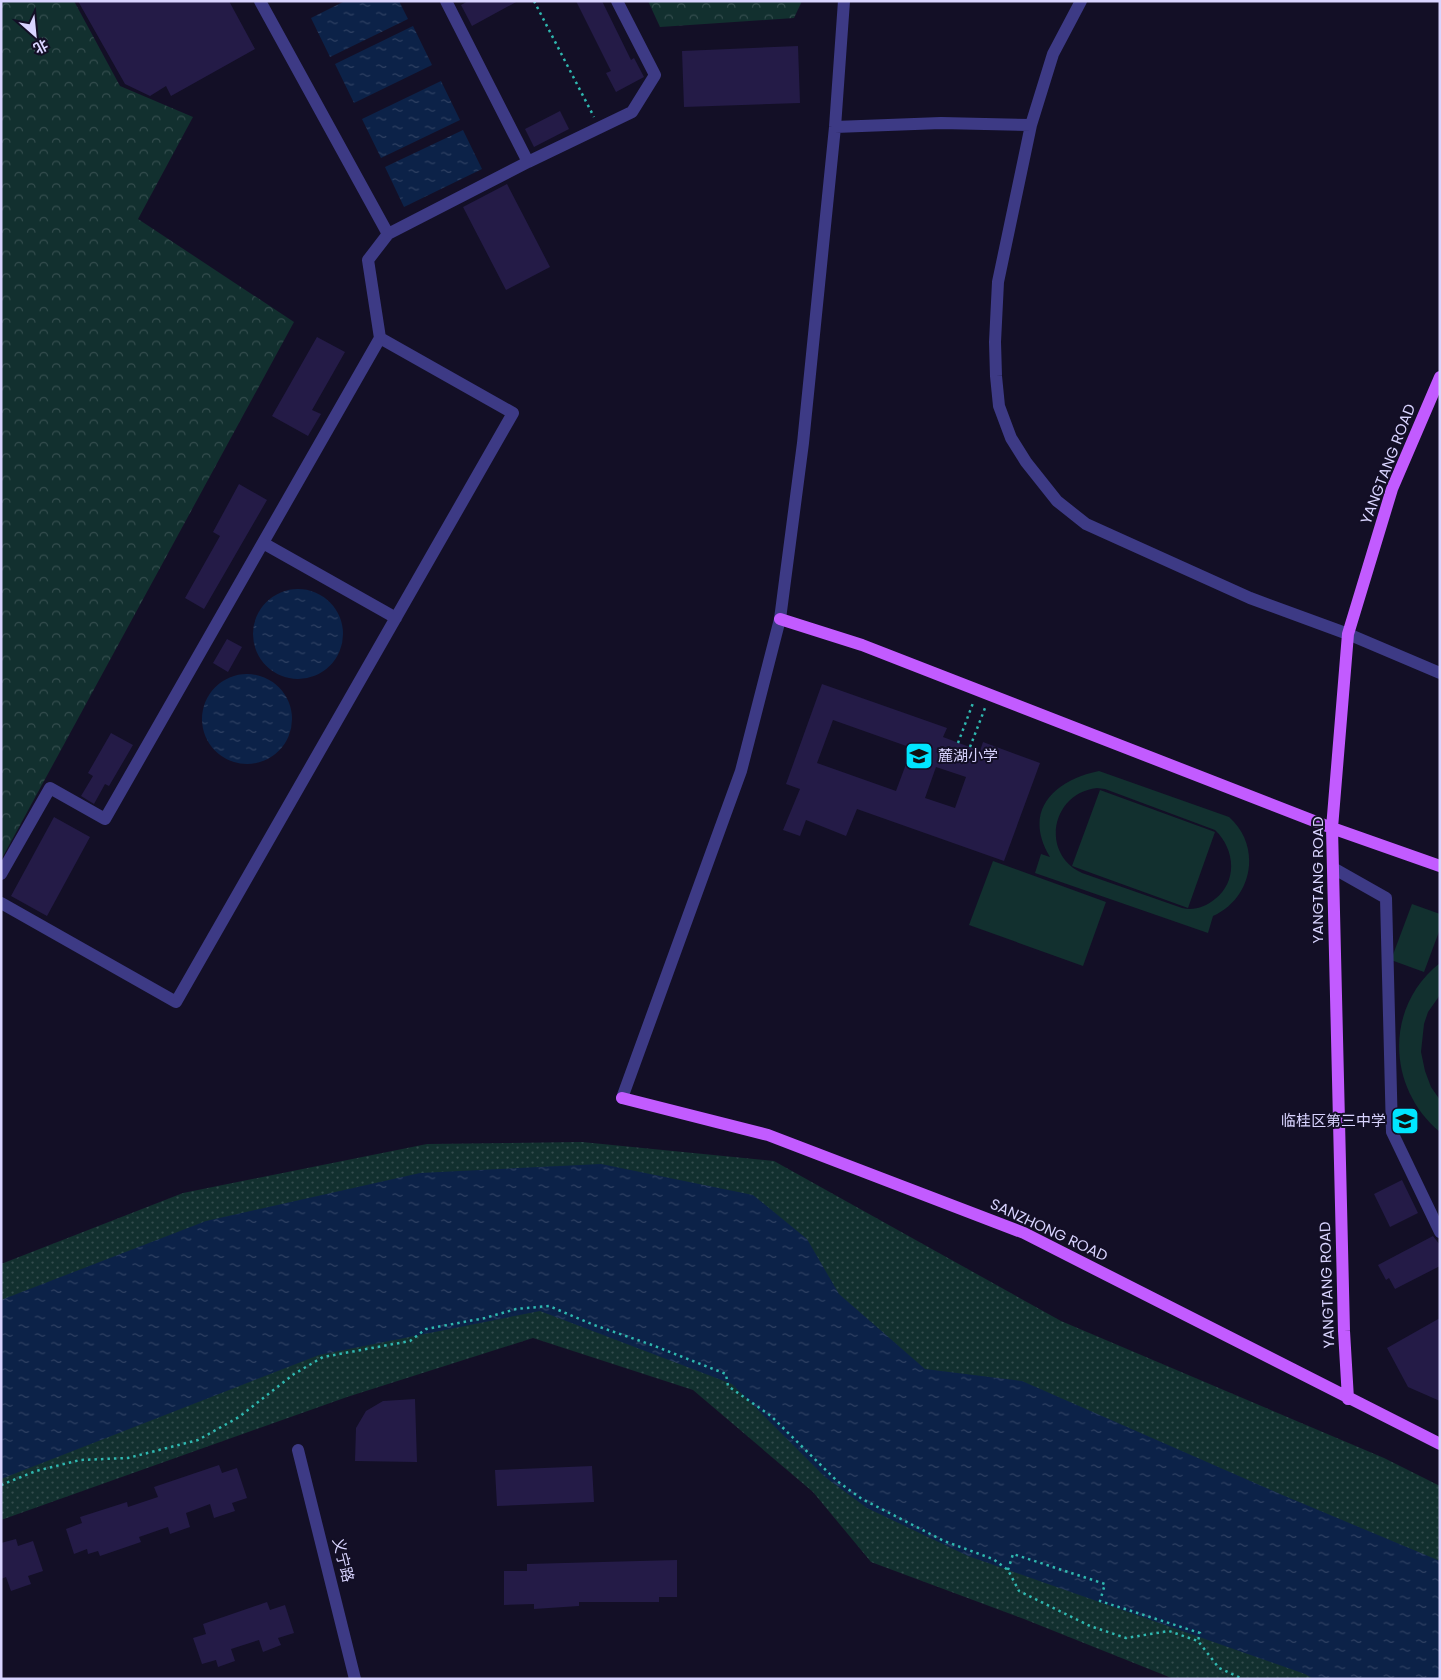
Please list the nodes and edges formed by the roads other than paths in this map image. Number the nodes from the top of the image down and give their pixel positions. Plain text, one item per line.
1 (260, 1) edge
2 (446, 1) edge
3 (617, 1) edge
4 (844, 1) edge
5 (1081, 1) edge
6 (1030, 126) junction
7 (836, 127) junction
8 (528, 162) junction
9 (388, 234) junction
10 (380, 338) junction
11 (1440, 377) edge
12 (263, 543) junction
13 (396, 618) junction
14 (780, 620) junction
15 (1348, 634) junction
16 (1440, 673) edge
17 (1332, 828) junction
18 (1440, 866) edge
19 (1333, 868) junction
20 (1, 874) edge
21 (1, 903) edge
22 (622, 1098) joint
23 (1440, 1232) edge
24 (1348, 1399) junction
25 (1440, 1444) edge
26 (298, 1450) dead end
27 (355, 1679) edge

1 - 9 street
2 - 8 street
3 - 8 street
4 - 7 street
5 - 6 street
6 - 7 street
6 - 15 street
7 - 14 street
8 - 9 street
9 - 10 street
10 - 12 street
10 - 13 street
11 - 15 main road, YANGTANG ROAD
12 - 13 street
12 - 20 street
13 - 21 street
14 - 17 main road
14 - 22 street
15 - 16 street
15 - 17 main road, YANGTANG ROAD
17 - 18 main road
17 - 19 main road, YANGTANG ROAD
19 - 23 street
19 - 24 main road, YANGTANG ROAD
22 - 24 main road, SANZHONG ROAD
24 - 25 main road, SANZHONG ROAD
26 - 27 street, 义宁路

